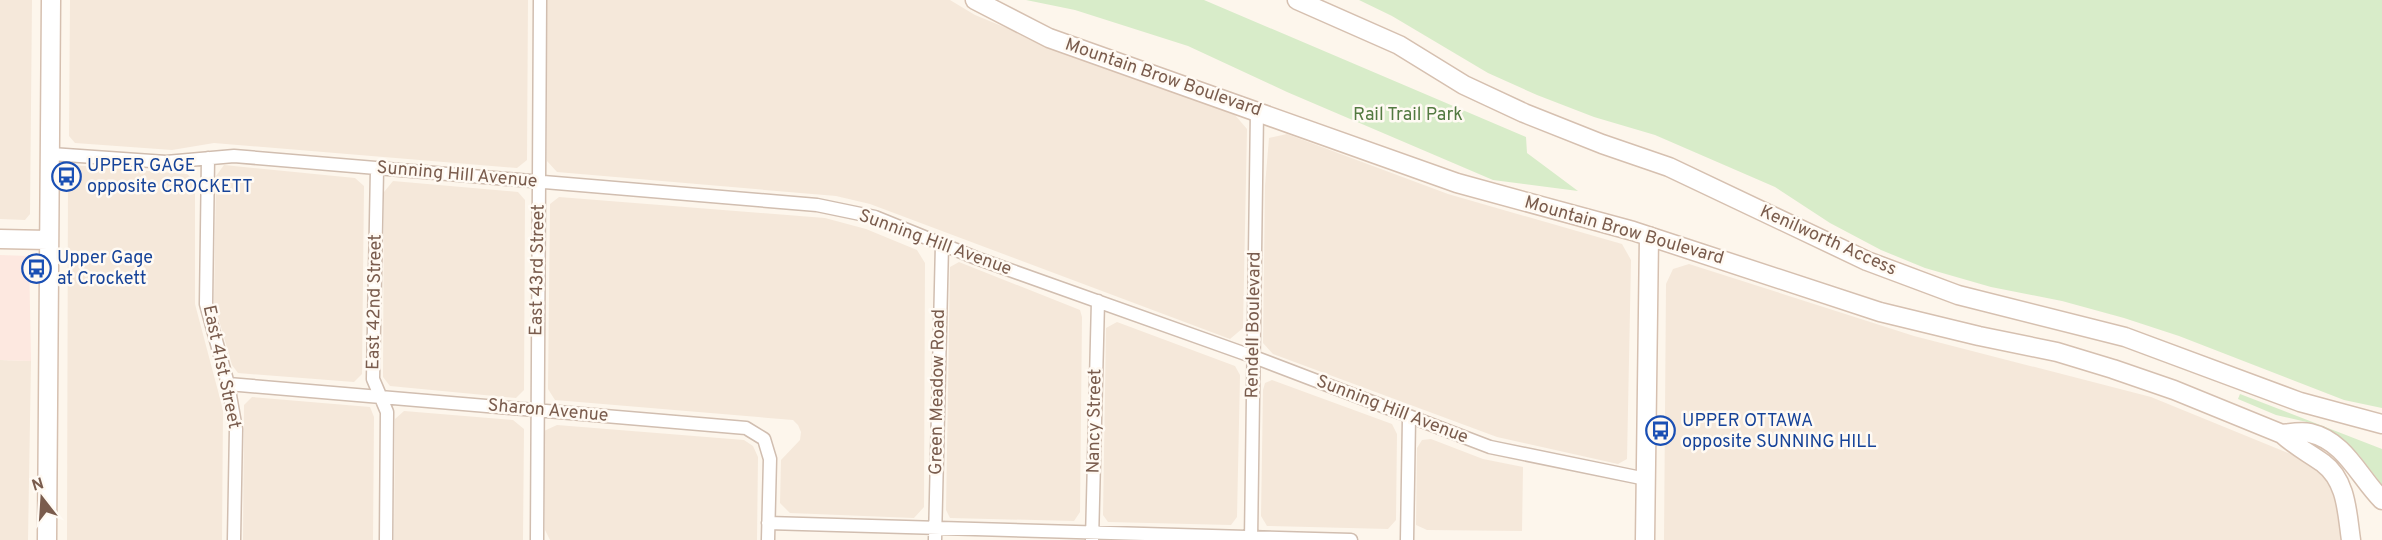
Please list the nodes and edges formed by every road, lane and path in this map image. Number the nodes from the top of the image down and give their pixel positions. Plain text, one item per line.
1 (51, 0) edge
2 (540, 0) edge
3 (975, 0) edge
4 (1297, 0) edge
5 (1257, 111) junction
6 (51, 154) junction
7 (208, 158) junction
8 (377, 169) junction
9 (539, 182) junction
10 (1649, 236) junction
11 (0, 239) edge
12 (48, 240) junction
13 (942, 244) junction
14 (1098, 302) junction
15 (1254, 357) junction
16 (228, 384) junction
17 (382, 397) junction
18 (537, 410) junction
19 (1409, 418) junction
20 (2382, 424) edge
21 (2282, 434) junction
22 (1646, 479) junction
23 (2382, 500) edge
24 (768, 523) junction
25 (935, 534) edge
26 (1093, 537) edge
27 (1251, 538) edge
28 (47, 540) edge
29 (234, 540) edge
30 (386, 540) edge
31 (537, 540) edge
32 (768, 540) edge
33 (1351, 540) edge
34 (1407, 540) edge
35 (1645, 540) edge
36 (2351, 540) edge

1 - 6 main road
2 - 9 street, East 43rd Street
3 - 5 main road, Mountain Brow Boulevard
4 - 20 main road, Kenilworth Access
5 - 10 main road, Mountain Brow Boulevard
5 - 15 street, Rendell Boulevard
6 - 7 street, Sunning Hill Avenue
6 - 12 main road
7 - 8 street, Sunning Hill Avenue
7 - 16 street, East 41st Street
8 - 9 street, Sunning Hill Avenue
8 - 17 street, East 42nd Street
9 - 13 street, Sunning Hill Avenue
9 - 18 street, East 43rd Street
10 - 21 main road, Mountain Brow Boulevard
10 - 22 main road
11 - 12 main road
12 - 28 main road
13 - 14 street, Sunning Hill Avenue
13 - 25 street, Green Meadow Road
14 - 15 street, Sunning Hill Avenue
14 - 26 street, Nancy Street
15 - 19 street, Sunning Hill Avenue
15 - 27 street, Rendell Boulevard
16 - 17 street, Sharon Avenue
16 - 29 street, East 41st Street
17 - 18 street, Sharon Avenue
17 - 30 street, East 42nd Street
18 - 24 street, Sharon Avenue
18 - 31 street, East 43rd Street
19 - 22 street, Sunning Hill Avenue
19 - 34 street
21 - 23 main road, Mountain Brow Boulevard
21 - 36 main road, Mountain Brow Boulevard
22 - 35 main road
24 - 25 street
24 - 32 street, Sharon Avenue
25 - 26 street
26 - 27 street
27 - 33 street

